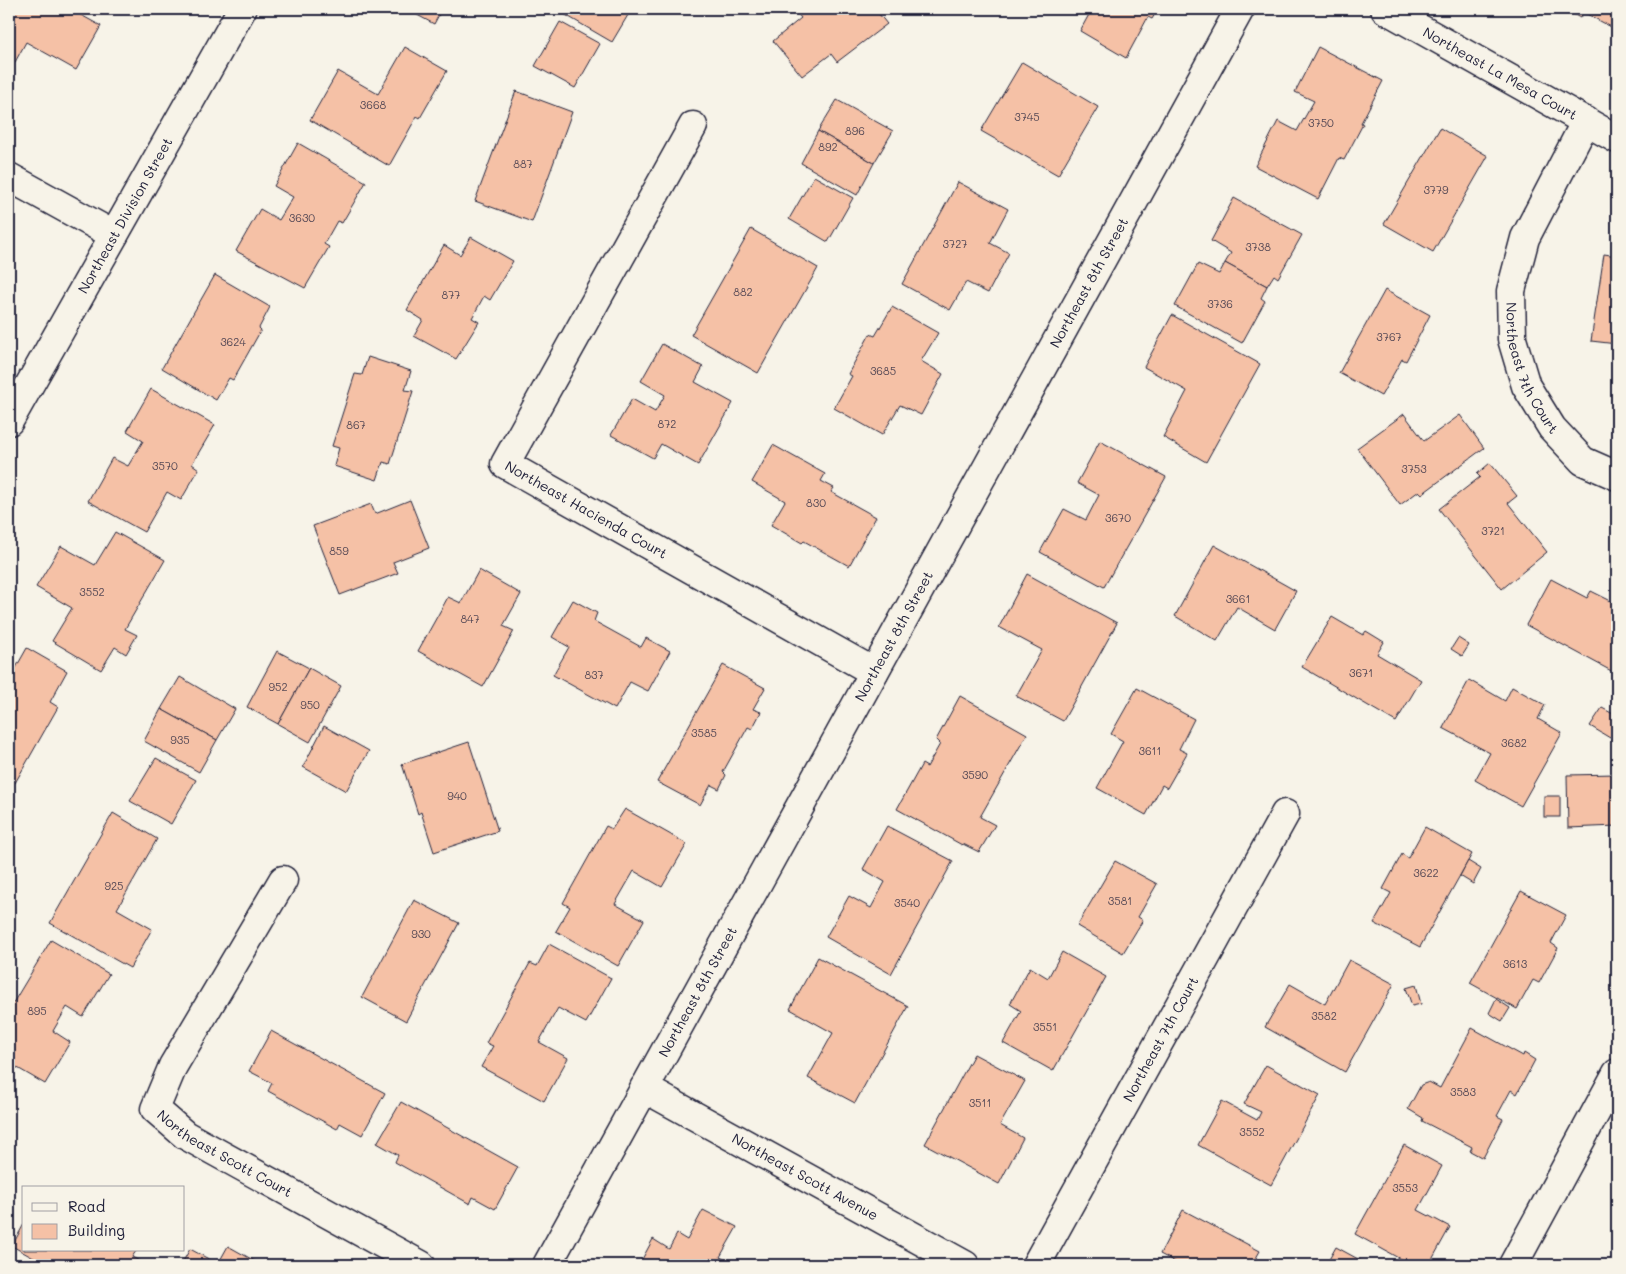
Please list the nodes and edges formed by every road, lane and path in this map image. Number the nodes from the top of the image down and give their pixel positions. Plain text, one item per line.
1 (242, 9) edge
2 (1240, 9) edge
3 (1385, 9) edge
4 (1586, 122) junction
5 (693, 126) dead end
6 (1617, 139) edge
7 (9, 176) edge
8 (114, 235) junction
9 (9, 421) edge
10 (1617, 476) edge
11 (874, 672) junction
12 (1285, 814) dead end
13 (283, 880) dead end
14 (1617, 1073) edge
15 (644, 1088) junction
16 (421, 1265) edge
17 (547, 1265) edge
18 (965, 1265) edge
19 (1036, 1265) edge
20 (1513, 1265) edge

1 - 8 street, Northeast Division Street
2 - 11 street, Northeast 8th Street
3 - 4 street, Northeast La Mesa Court
4 - 6 street, Northeast La Mesa Court
4 - 10 street, Northeast 7th Court
5 - 11 street, Northeast Hacienda Court
7 - 8 street
8 - 9 street, Northeast Division Street
11 - 15 street, Northeast 8th Street
12 - 19 street, Northeast 7th Court
13 - 16 street, Northeast Scott Court
14 - 20 street
15 - 17 street, Northeast 8th Street
15 - 18 street, Northeast Scott Avenue

